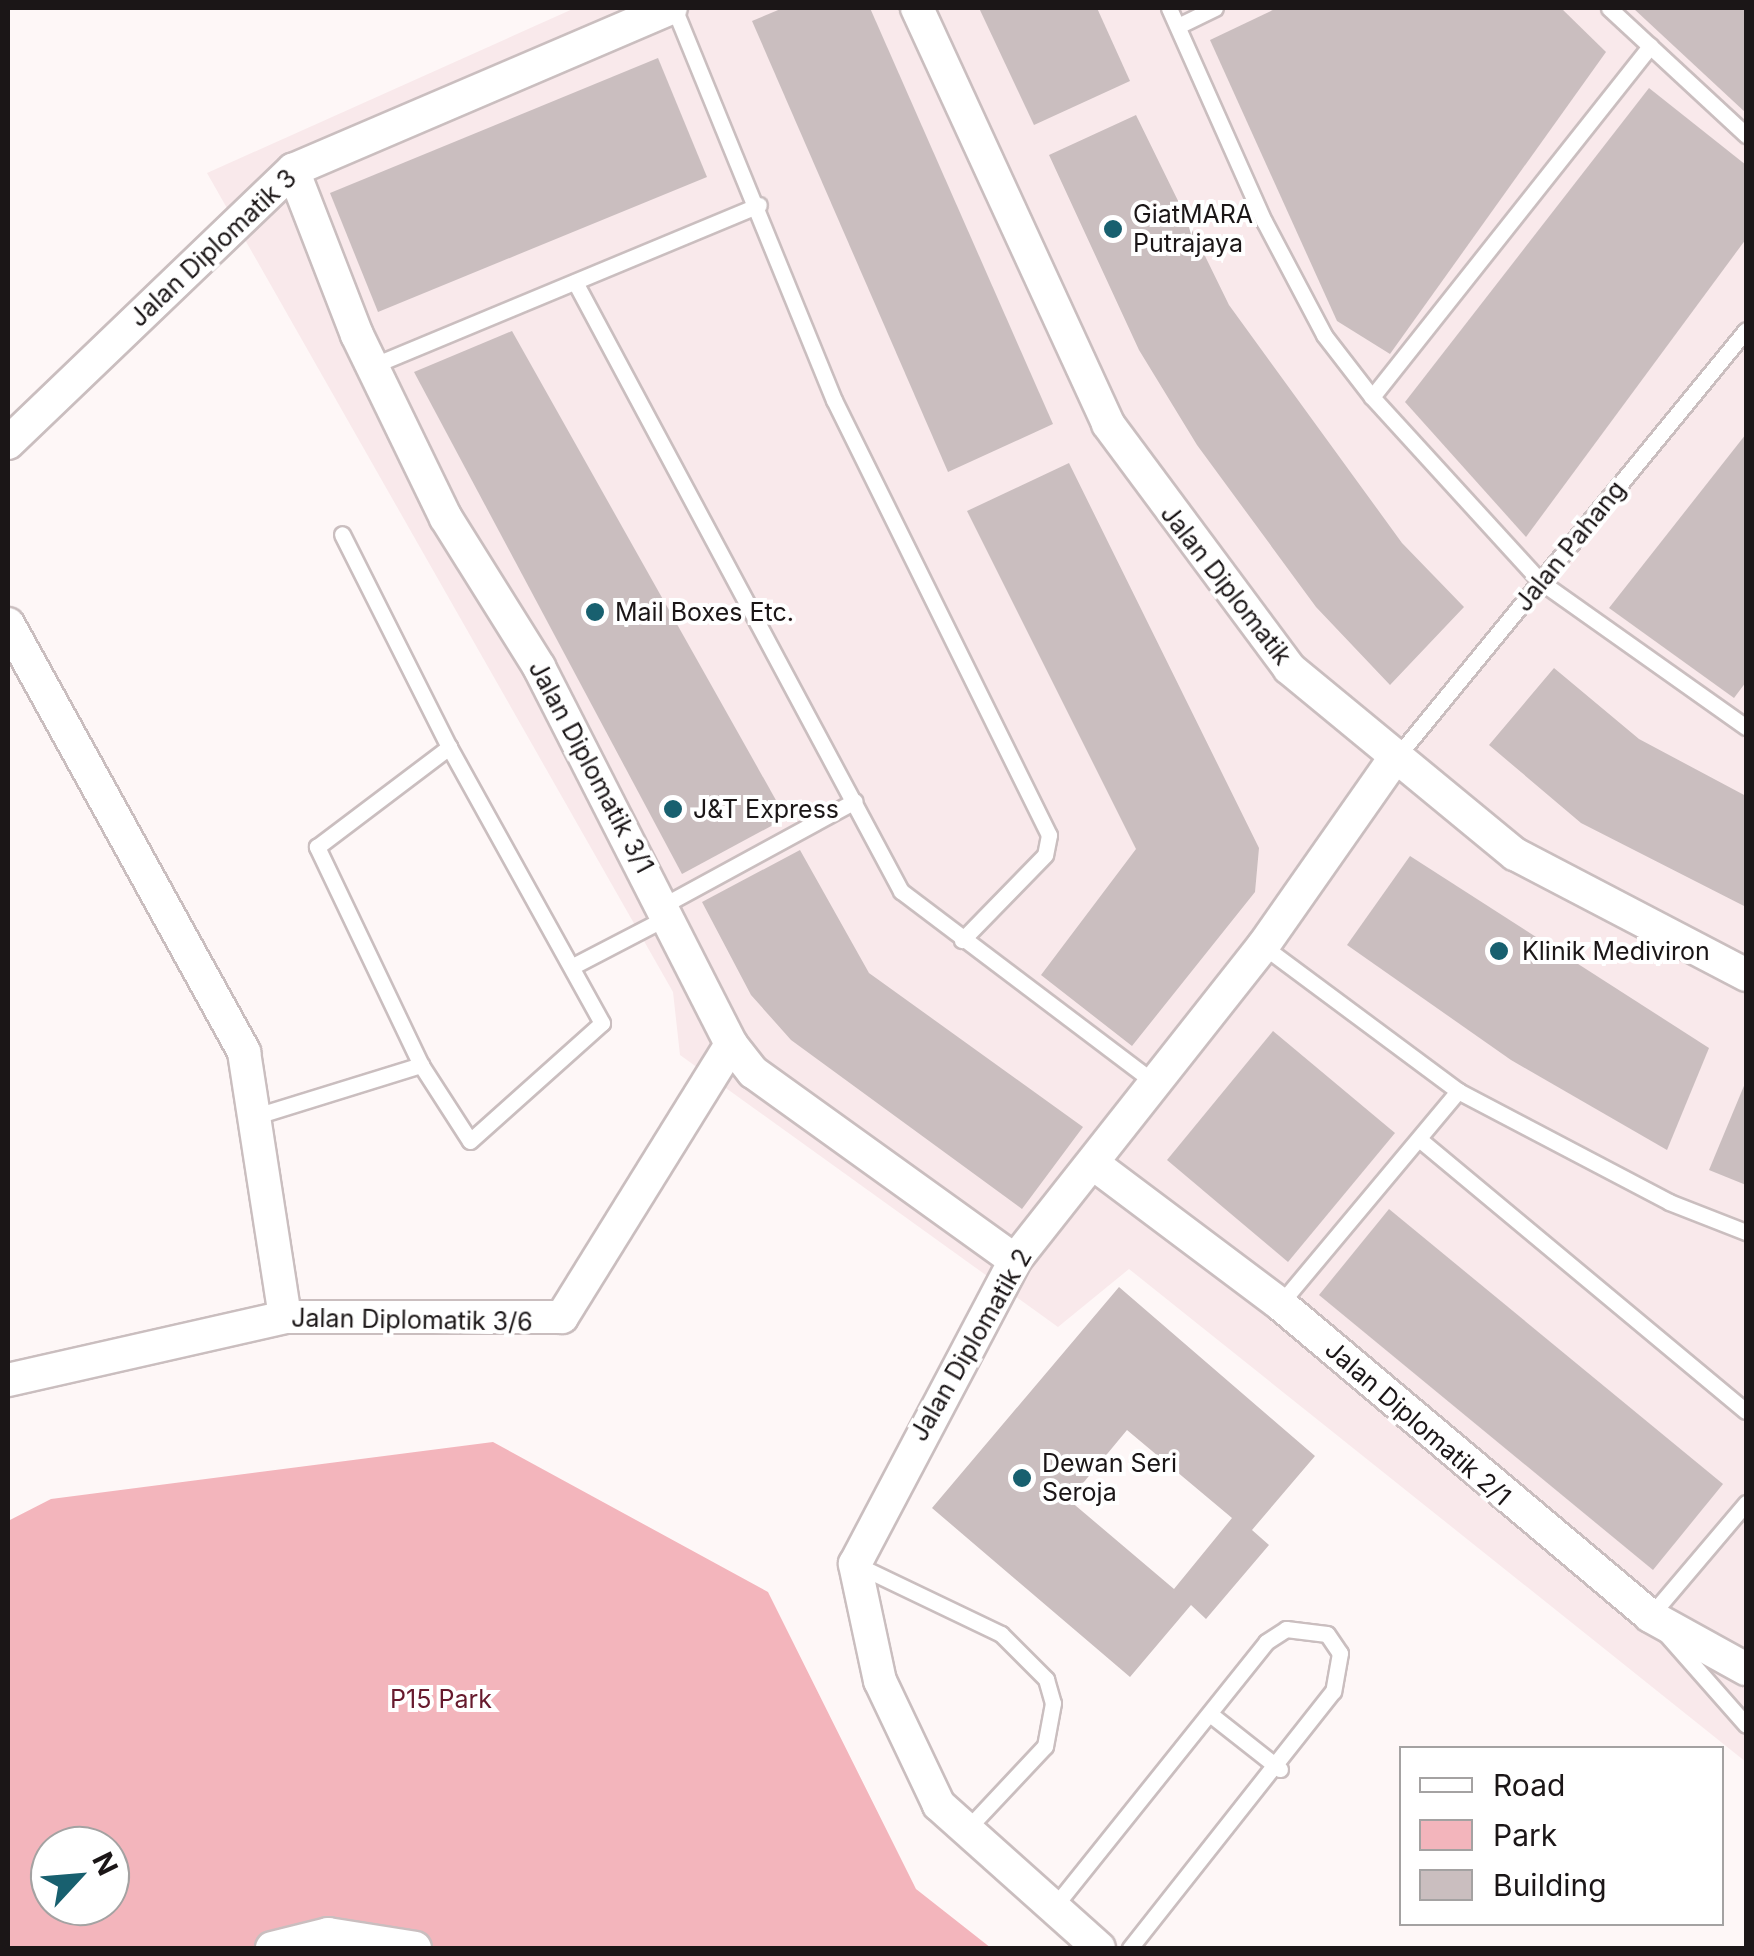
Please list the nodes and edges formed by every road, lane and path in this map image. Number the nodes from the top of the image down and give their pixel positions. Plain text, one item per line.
1 (917, 8) edge
2 (1169, 8) edge
3 (1215, 8) edge
4 (1608, 8) edge
5 (662, 10) edge
6 (1178, 26) junction
7 (1650, 46) junction
8 (1746, 135) edge
9 (293, 170) junction
10 (759, 205) junction
11 (575, 282) junction
12 (1746, 330) edge
13 (372, 366) junction
14 (1372, 397) junction
15 (8, 442) edge
16 (342, 534) dead end
17 (1540, 582) junction
18 (8, 624) edge
19 (1746, 727) edge
20 (449, 748) junction
21 (1392, 762) junction
22 (855, 801) junction
23 (666, 910) junction
24 (962, 940) junction
25 (1263, 946) junction
26 (576, 964) junction
27 (1746, 975) edge
28 (731, 1044) junction
29 (421, 1065) junction
30 (1158, 1085) junction
31 (1458, 1091) junction
32 (256, 1116) junction
33 (1418, 1139) junction
34 (1095, 1165) junction
35 (1746, 1232) edge
36 (1015, 1260) junction
37 (1280, 1304) junction
38 (285, 1317) junction
39 (8, 1380) edge
40 (1746, 1410) edge
41 (1746, 1503) edge
42 (855, 1564) junction
43 (1650, 1616) junction
44 (1746, 1668) edge
45 (1210, 1714) junction
46 (1746, 1724) edge
47 (1280, 1768) junction
48 (964, 1832) junction
49 (1054, 1906) junction
50 (272, 1948) edge
51 (414, 1948) edge
52 (1099, 1948) edge
53 (1130, 1948) edge

1 - 21 street, Jalan Diplomatik
2 - 6 lane
3 - 6 lane
4 - 7 lane
5 - 9 street, Jalan Diplomatik 3
5 - 10 lane
6 - 14 lane
7 - 8 lane
7 - 14 lane
9 - 13 street, Jalan Diplomatik 3/1
9 - 15 street, Jalan Diplomatik 3
10 - 11 lane
10 - 24 lane
11 - 13 lane
11 - 22 lane
12 - 17 lane, Jalan Pahang
13 - 23 street, Jalan Diplomatik 3/1
14 - 17 lane
16 - 20 lane
17 - 19 lane
17 - 21 lane, Jalan Pahang
18 - 32 street
20 - 26 lane
20 - 29 lane
21 - 25 street, Jalan Diplomatik 2
21 - 27 street, Jalan Diplomatik
22 - 23 lane
22 - 24 lane
23 - 26 lane
23 - 28 street, Jalan Diplomatik 3/1
24 - 30 lane
25 - 30 street, Jalan Diplomatik 2
25 - 31 lane
26 - 29 lane
28 - 36 street, Jalan Diplomatik 3/1
28 - 38 street, Jalan Diplomatik 3/6
29 - 32 lane
30 - 34 street, Jalan Diplomatik 2
31 - 33 lane
31 - 35 lane
32 - 38 street
33 - 37 lane
33 - 40 lane
34 - 36 street, Jalan Diplomatik 2
34 - 37 street, Jalan Diplomatik 2/1
36 - 42 street, Jalan Diplomatik 2
37 - 43 street, Jalan Diplomatik 2/1
38 - 39 street, Jalan Diplomatik 3/6
41 - 43 lane
42 - 48 street
42 - 48 lane
43 - 44 street, Jalan Diplomatik 2/1
43 - 46 lane
45 - 47 lane
45 - 47 lane
45 - 49 lane
47 - 53 lane
48 - 49 street
49 - 52 street
50 - 51 street

